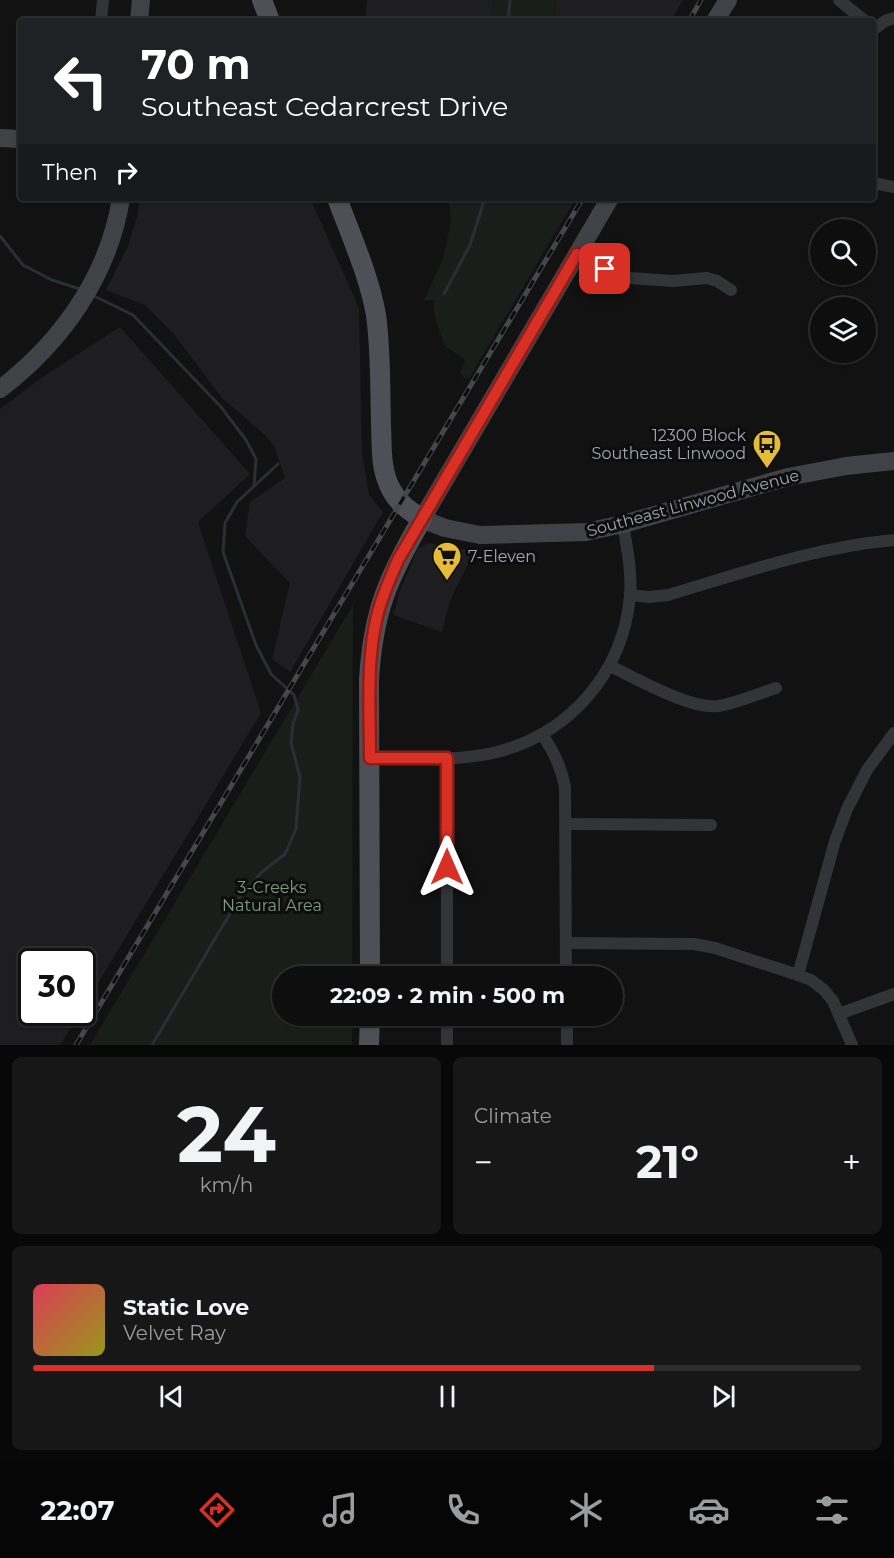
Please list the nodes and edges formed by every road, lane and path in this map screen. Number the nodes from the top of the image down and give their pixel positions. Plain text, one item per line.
1 (103, 0) edge
2 (141, 0) edge
3 (262, 0) edge
4 (728, 0) edge
5 (839, 0) edge
6 (101, 18) edge
7 (139, 18) edge
8 (269, 18) edge
9 (717, 18) edge
10 (860, 18) edge
11 (894, 18) edge
12 (876, 25) edge
13 (0, 138) edge
14 (18, 139) edge
15 (876, 183) edge
16 (894, 186) edge
17 (120, 201) edge
18 (338, 201) edge
19 (608, 201) edge
20 (577, 254) junction
21 (731, 290) dead end
22 (0, 388) edge
23 (894, 461) edge
24 (422, 519) junction
25 (623, 524) junction
26 (894, 540) edge
27 (630, 595) junction
28 (610, 666) junction
29 (776, 688) dead end
30 (894, 733) edge
31 (542, 734) junction
32 (370, 758) junction
33 (447, 758) junction
34 (567, 825) junction
35 (711, 825) dead end
36 (566, 944) junction
37 (370, 966) edge
38 (447, 966) edge
39 (566, 966) edge
40 (798, 975) junction
41 (894, 994) edge
42 (839, 1014) junction
43 (369, 1026) edge
44 (447, 1026) edge
45 (567, 1026) edge
46 (369, 1045) edge
47 (447, 1045) edge
48 (567, 1045) edge
49 (852, 1045) edge

1 - 6 street
2 - 7 street
3 - 8 main road
4 - 9 street
5 - 10 street
11 - 12 street
13 - 14 street
15 - 16 street
17 - 22 street
18 - 24 main road
19 - 20 street
20 - 21 street
20 - 24 street
23 - 25 street, Southeast Linwood Avenue
24 - 25 street, Southeast Linwood Avenue
24 - 32 main road
25 - 27 street
26 - 27 street
27 - 28 street
28 - 29 street
28 - 31 street
30 - 40 street
31 - 33 street
31 - 34 street
32 - 33 street
32 - 37 main road
33 - 38 street
34 - 35 street
34 - 36 street
36 - 39 street
36 - 40 street
40 - 42 street
41 - 42 street
42 - 49 street
43 - 46 main road
44 - 47 street
45 - 48 street

